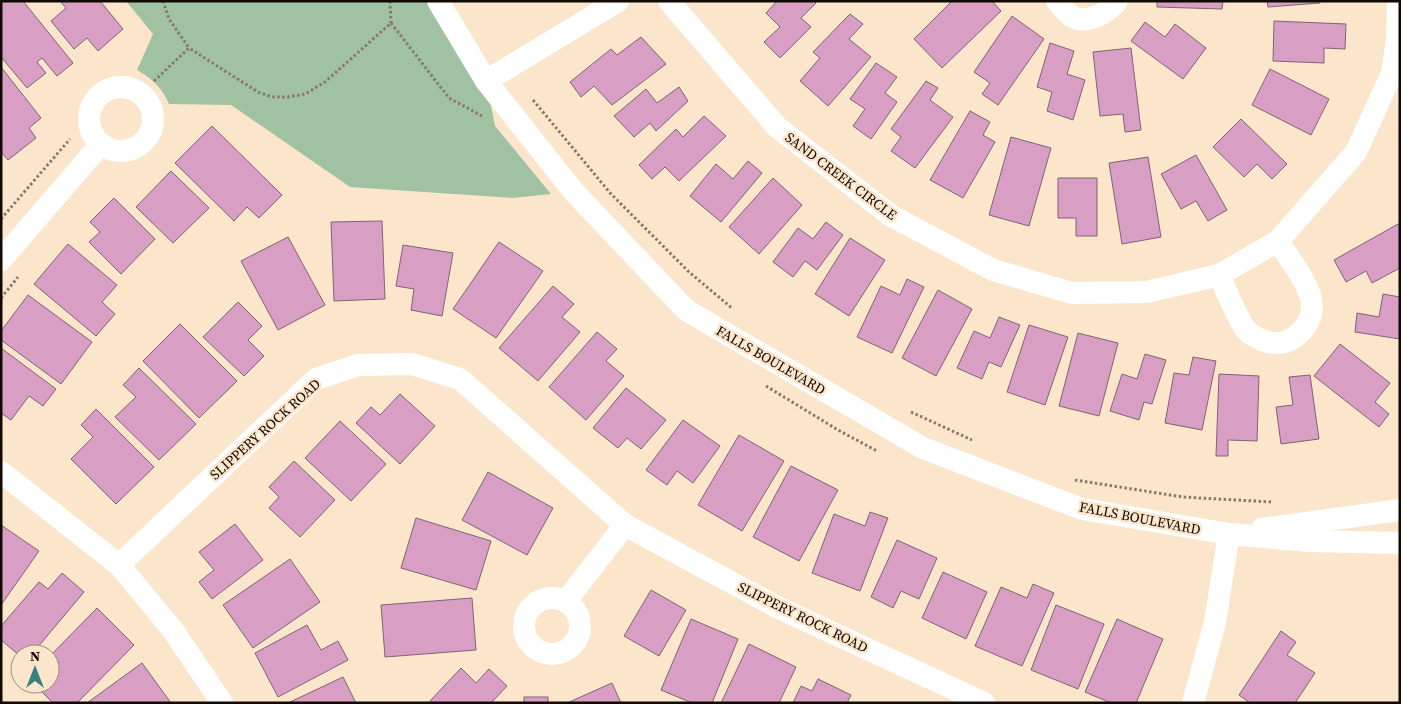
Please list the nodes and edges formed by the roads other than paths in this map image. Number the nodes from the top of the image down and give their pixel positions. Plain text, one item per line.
1 (438, 1) edge
2 (618, 1) edge
3 (668, 1) edge
4 (1057, 1) edge
5 (1117, 1) edge
6 (1398, 1) edge
7 (1398, 39) edge
8 (486, 81) junction
9 (101, 144) dead end
10 (1278, 241) junction
11 (1, 260) edge
12 (1219, 276) junction
13 (1, 472) edge
14 (1400, 510) edge
15 (625, 525) junction
16 (1229, 534) junction
17 (1400, 544) edge
18 (119, 565) junction
19 (566, 601) dead end
20 (222, 703) edge
21 (984, 703) edge
22 (1193, 703) edge

1 - 8 street, FALLS BOULEVARD
2 - 8 street
3 - 12 street, SAND CREEK CIRCLE
4 - 5 street
6 - 7 street, SAND CREEK CIRCLE
7 - 10 street, SAND CREEK CIRCLE
8 - 16 street, FALLS BOULEVARD
9 - 11 street
10 - 12 street, SAND CREEK CIRCLE
10 - 12 street
13 - 18 street
14 - 16 street, FALLS BOULEVARD
15 - 18 street, SLIPPERY ROCK ROAD
15 - 19 street
15 - 21 street, SLIPPERY ROCK ROAD
16 - 17 street, FALLS BOULEVARD
16 - 22 street
18 - 20 street

